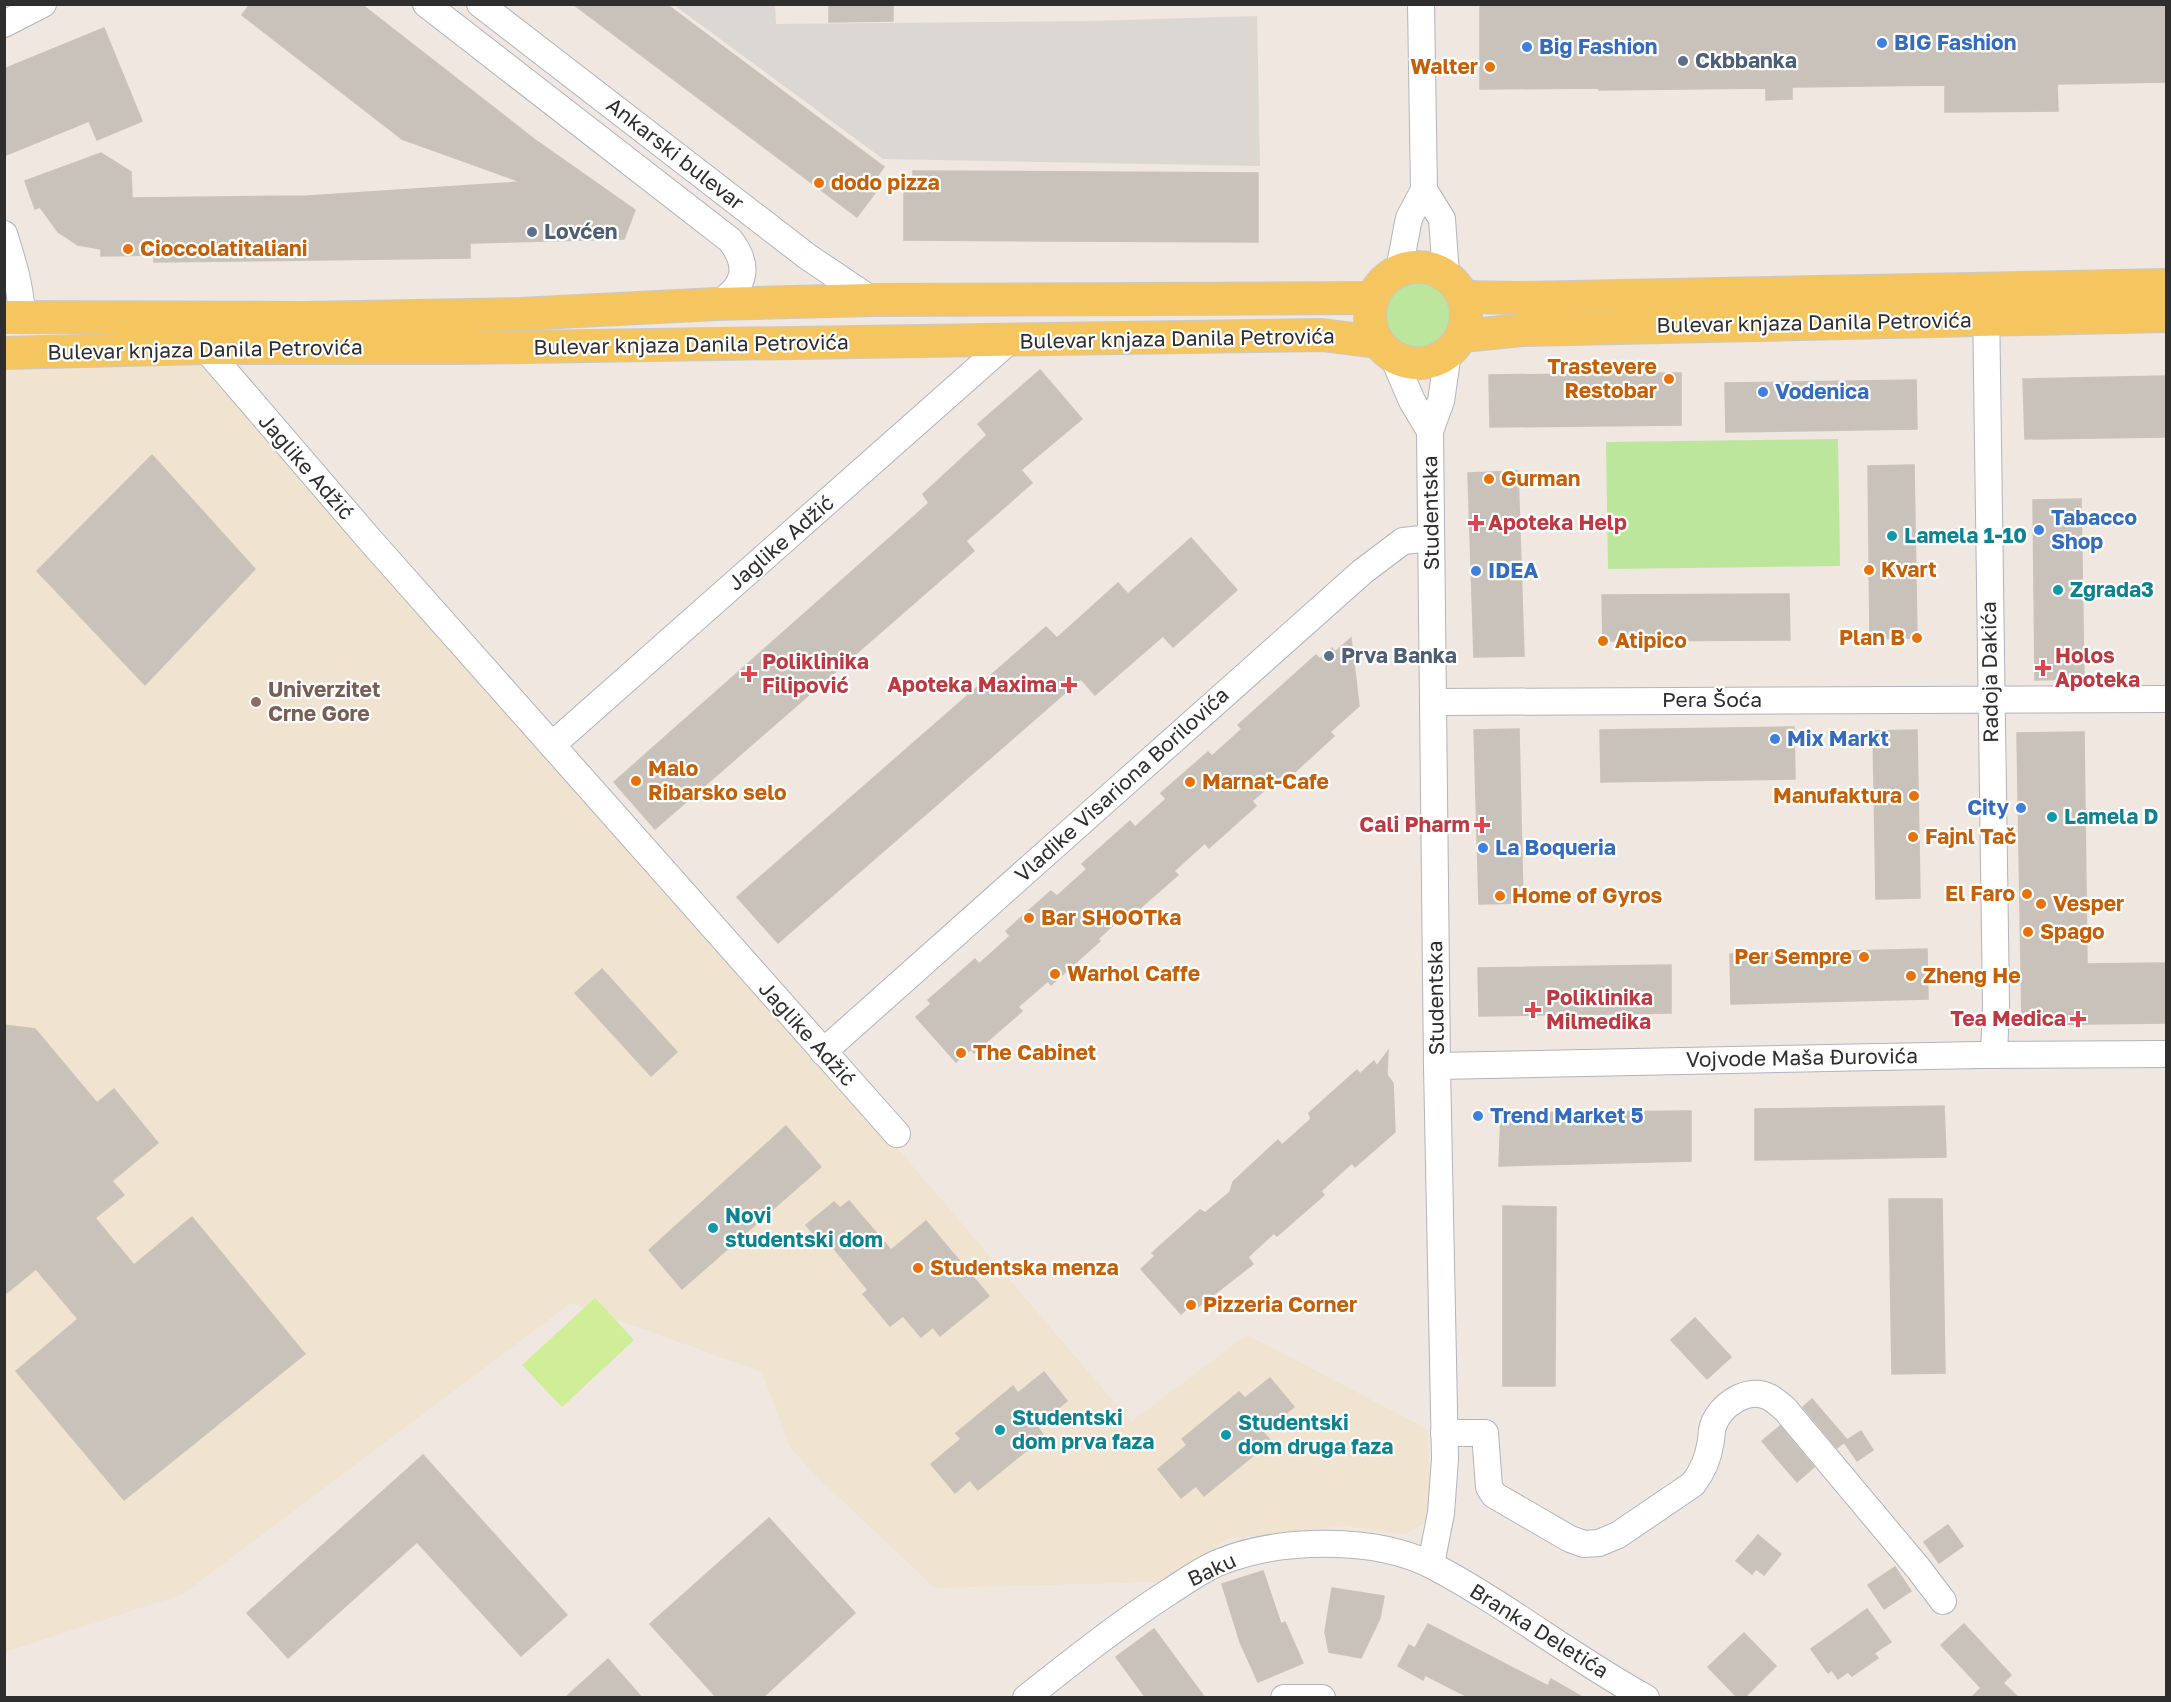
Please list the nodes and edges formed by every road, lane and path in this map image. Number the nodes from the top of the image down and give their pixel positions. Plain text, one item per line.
1 (43, 4) edge
2 (480, 4) edge
3 (1421, 4) edge
4 (429, 5) edge
5 (4, 24) edge
6 (1424, 190) junction
7 (4, 234) edge
8 (1399, 270) junction
9 (2166, 285) edge
10 (1454, 286) junction
11 (1985, 288) junction
12 (1372, 298) junction
13 (872, 300) junction
14 (717, 304) junction
15 (2166, 316) edge
16 (13, 317) edge
17 (1986, 319) junction
18 (1009, 341) junction
19 (1455, 345) junction
20 (205, 348) junction
21 (1385, 350) junction
22 (4, 353) edge
23 (1430, 431) junction
24 (1431, 538) junction
25 (1991, 699) junction
26 (2166, 699) edge
27 (1433, 702) junction
28 (552, 745) junction
29 (823, 1052) junction
30 (2166, 1054) edge
31 (1995, 1055) junction
32 (1437, 1066) junction
33 (897, 1134) dead end
34 (1444, 1433) junction
35 (1431, 1564) junction
36 (1943, 1601) dead end
37 (1633, 1695) edge
38 (1026, 1698) edge
39 (1284, 1698) edge
40 (1322, 1698) edge

1 - 5 street
2 - 13 street, Ankarski bulevar
3 - 6 street
4 - 14 street, Ankarski bulevar
6 - 8 street
6 - 10 street
7 - 16 street
8 - 10 main road, Bulevar knjaza Danila Petrovića
8 - 12 main road
9 - 11 main road, Bulevar knjaza Danila Petrovića
10 - 11 main road, Bulevar knjaza Danila Petrovića
10 - 19 main road
11 - 17 street, Radoja Dakića
12 - 13 main road, Bulevar knjaza Danila Petrovića
12 - 21 main road
13 - 14 main road, Bulevar knjaza Danila Petrovića
14 - 16 main road, Bulevar knjaza Danila Petrovića
15 - 17 main road, Bulevar knjaza Danila Petrovića
17 - 19 main road, Bulevar knjaza Danila Petrovića
17 - 25 street, Radoja Dakića
18 - 20 main road, Bulevar knjaza Danila Petrovića
18 - 21 main road, Bulevar knjaza Danila Petrovića
18 - 28 street, Jaglike Adžić
19 - 21 main road, Bulevar knjaza Danila Petrovića
19 - 23 street, Studentska
20 - 22 main road, Bulevar knjaza Danila Petrovića
20 - 28 street, Jaglike Adžić
21 - 23 street, Studentska
23 - 24 street, Studentska
24 - 27 street, Studentska
24 - 29 street, Vladike Visariona Borilovića
25 - 26 street, Pera Šoća
25 - 27 street, Pera Šoća
25 - 31 street, Radoja Dakića
27 - 32 street, Studentska
28 - 29 street, Jaglike Adžić
29 - 33 street, Jaglike Adžić
30 - 31 street, Vojvode Maša Đurovića
31 - 32 street, Vojvode Maša Đurovića
32 - 34 street, Studentska
34 - 35 street, Studentska
34 - 36 street
35 - 37 street, Branka Deletića
35 - 38 street, Baku
39 - 40 street

